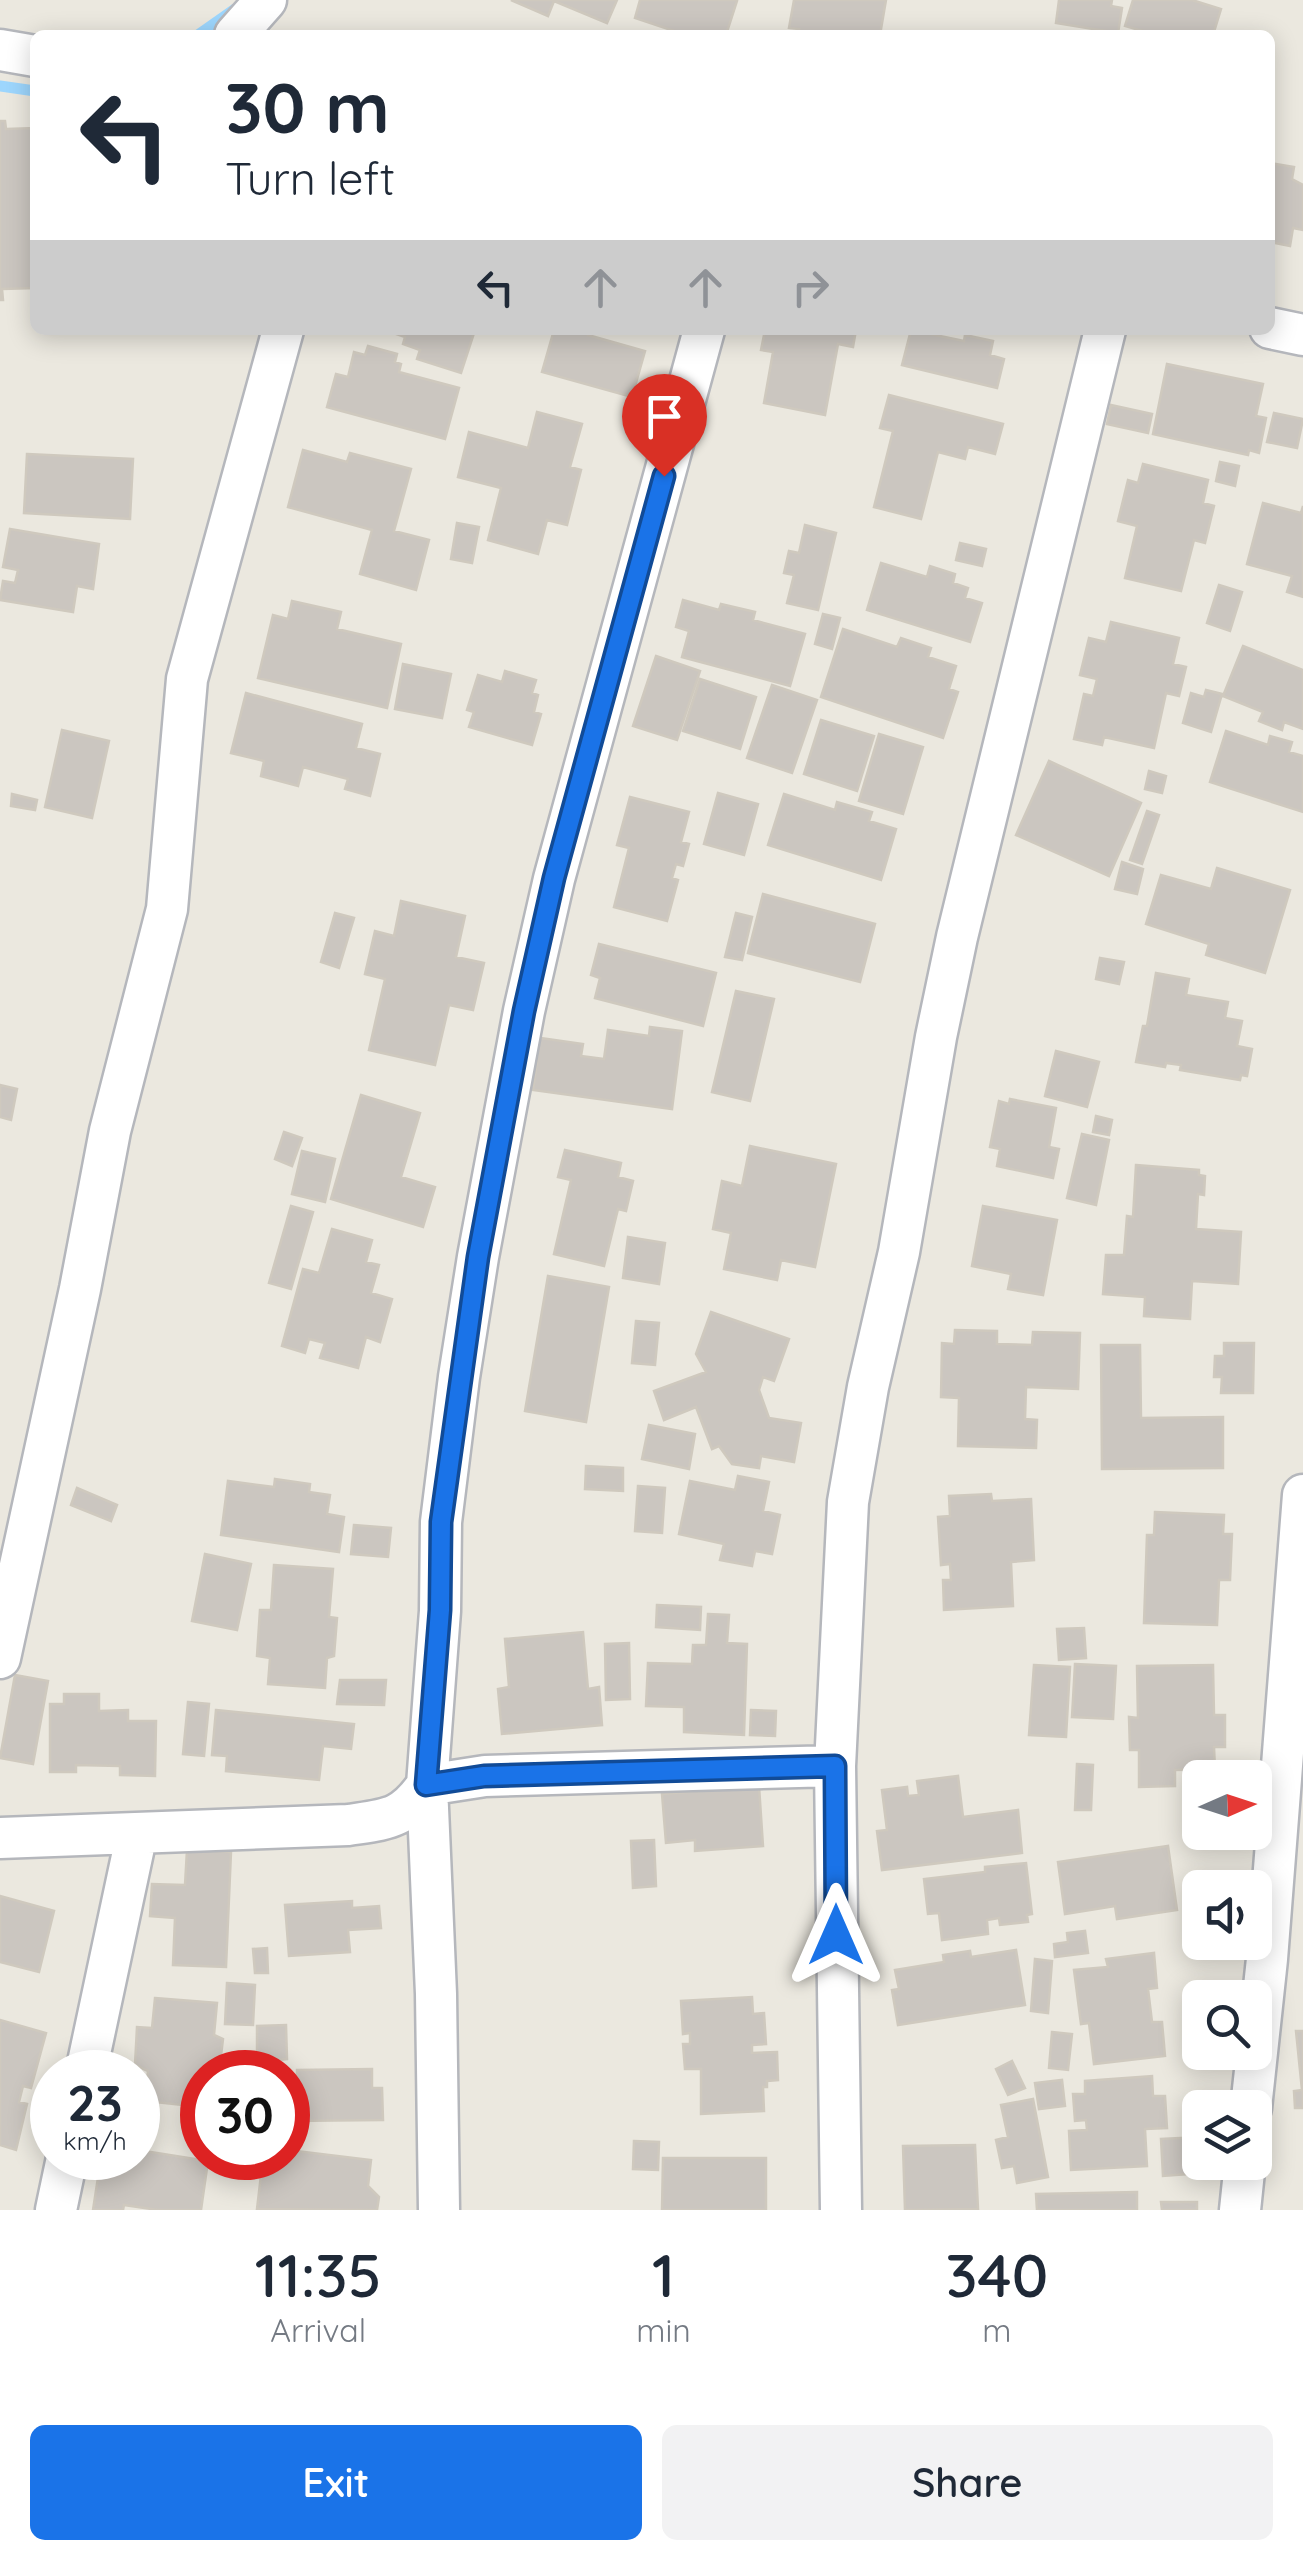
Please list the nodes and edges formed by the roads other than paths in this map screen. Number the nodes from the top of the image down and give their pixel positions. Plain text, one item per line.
1 (266, 0) edge
2 (239, 30) edge
3 (0, 50) edge
4 (30, 55) edge
5 (1275, 329) edge
6 (283, 335) edge
7 (703, 335) edge
8 (1104, 335) edge
9 (1303, 335) edge
10 (1303, 1494) edge
11 (0, 1658) edge
12 (835, 1766) junction
13 (426, 1785) junction
14 (137, 1832) junction
15 (0, 1838) edge
16 (91, 2050) edge
17 (1253, 2090) edge
18 (63, 2180) edge
19 (1244, 2180) edge
20 (56, 2210) edge
21 (439, 2210) edge
22 (841, 2210) edge
23 (1240, 2210) edge

1 - 2 street
3 - 4 street
5 - 9 street
6 - 11 street
7 - 13 street
8 - 12 street
10 - 17 street
12 - 13 street
12 - 22 street
13 - 14 street
13 - 21 street
14 - 15 street
14 - 16 street
18 - 20 street
19 - 23 street

